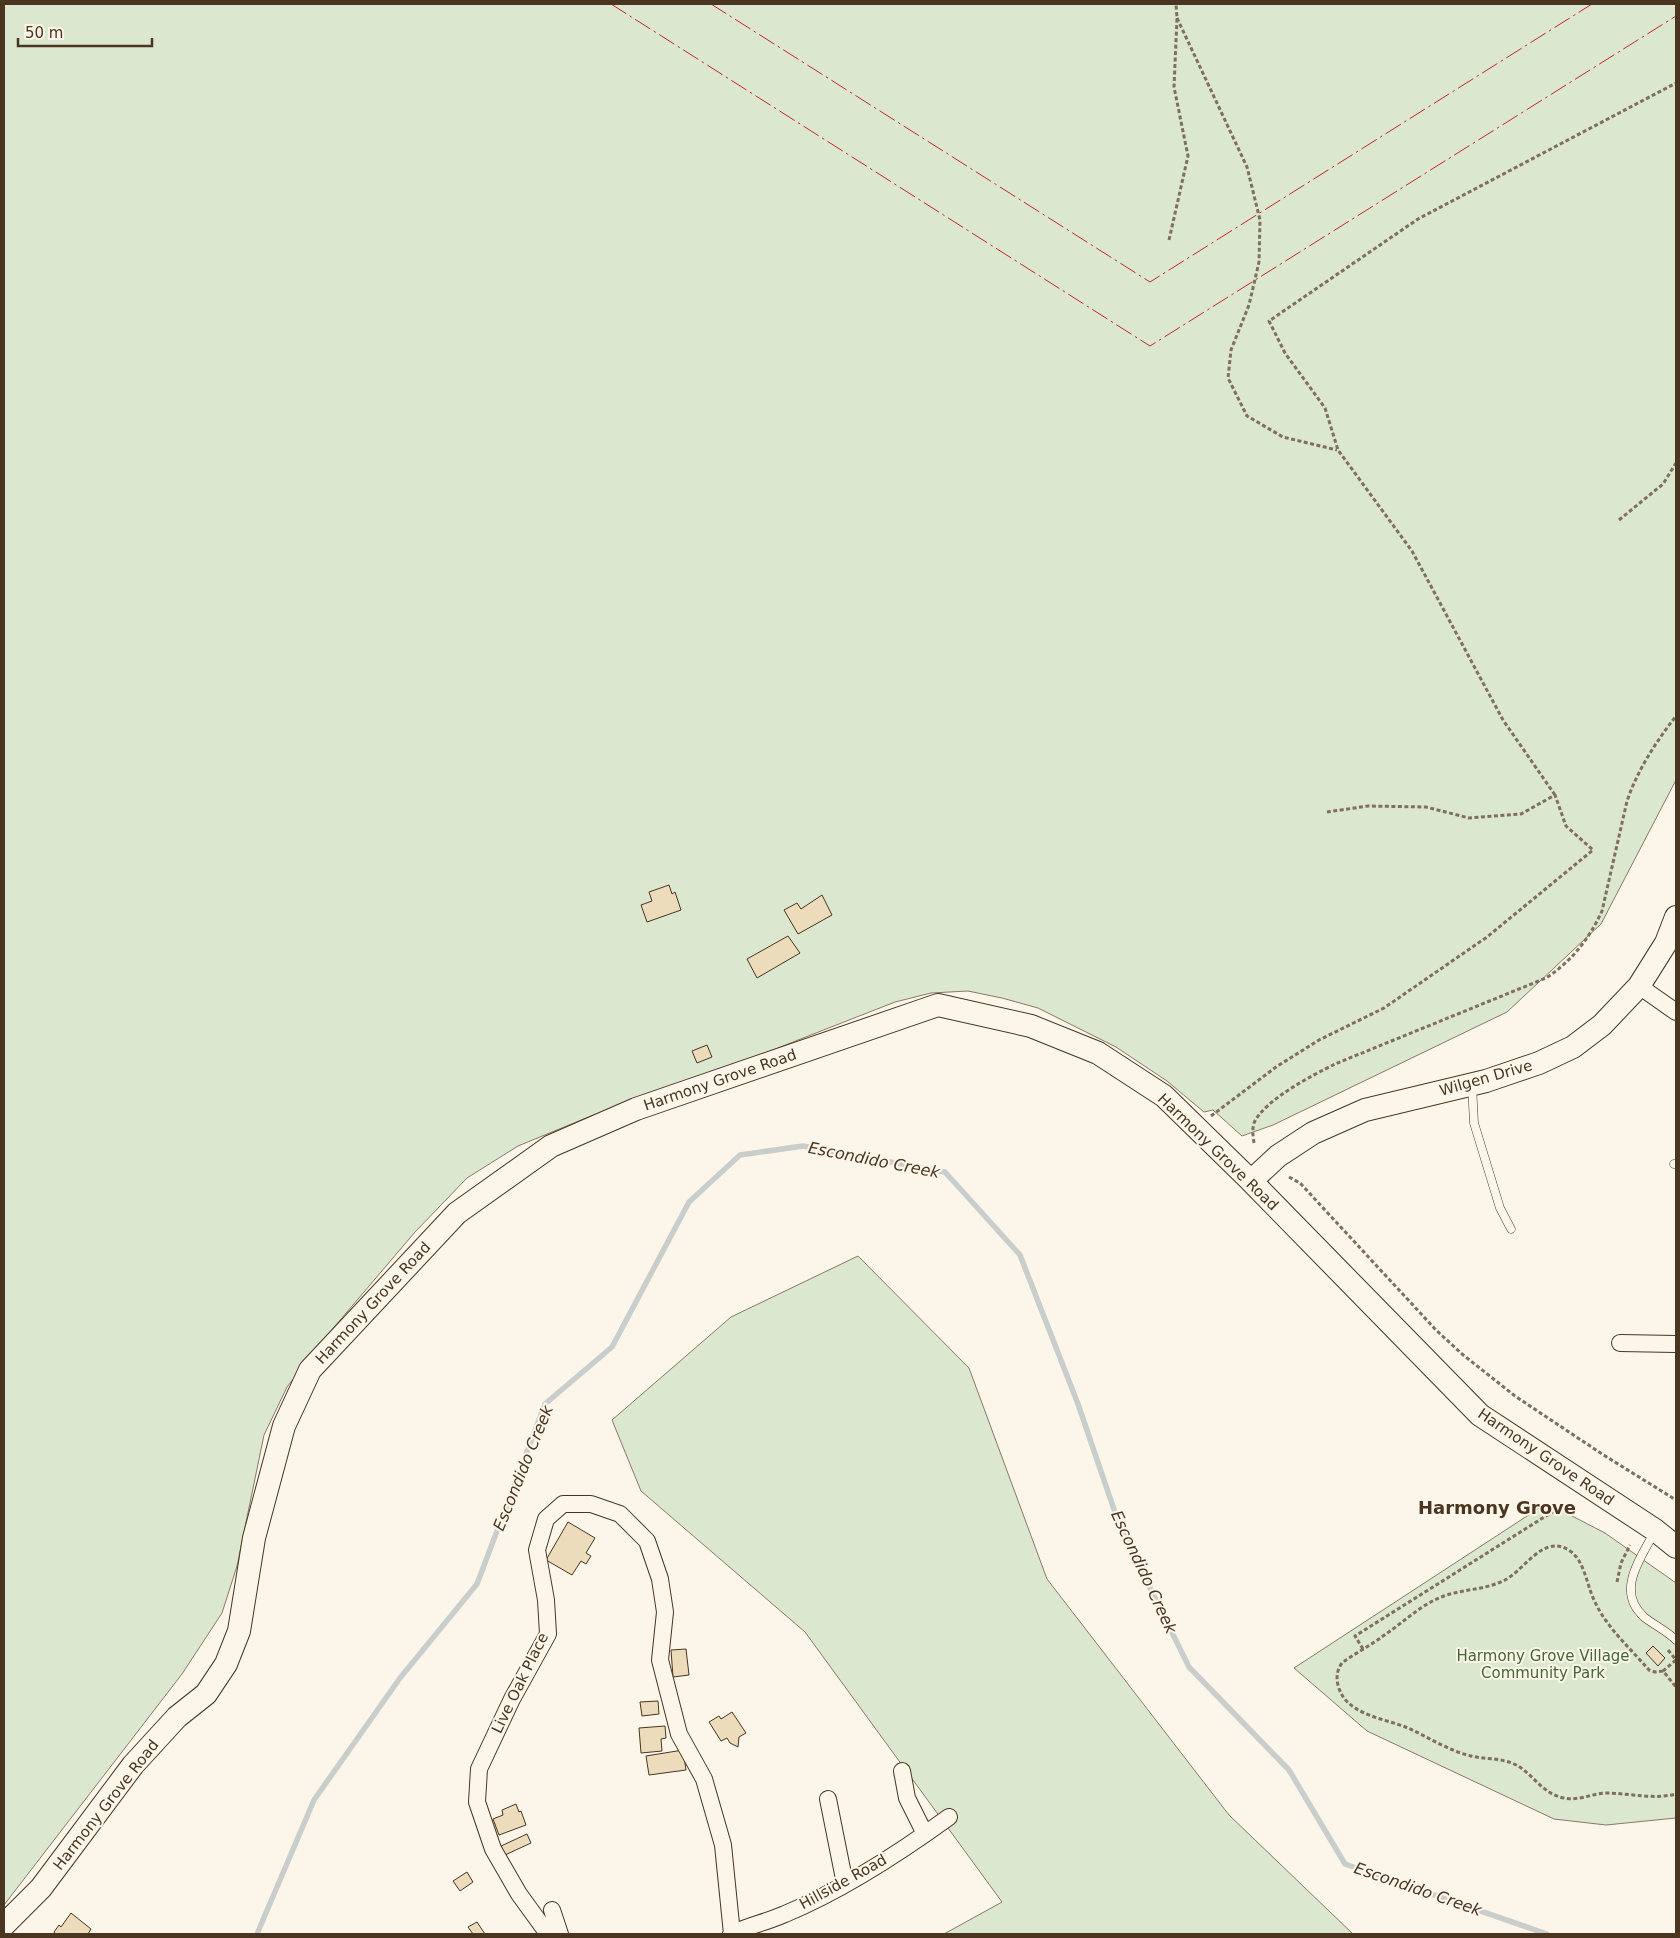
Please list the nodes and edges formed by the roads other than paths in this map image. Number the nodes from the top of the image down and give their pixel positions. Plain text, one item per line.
1 (1676, 916) edge
2 (1639, 986) junction
3 (1676, 1012) edge
4 (1472, 1084) junction
5 (1251, 1182) junction
6 (1511, 1229) dead end
7 (1620, 1343) dead end
8 (1676, 1344) edge
9 (1656, 1530) junction
10 (1676, 1547) edge
11 (1676, 1640) edge
12 (902, 1771) dead end
13 (828, 1798) dead end
14 (949, 1817) dead end
15 (925, 1834) junction
16 (845, 1884) junction
17 (552, 1910) dead end
18 (4, 1925) edge
19 (548, 1934) edge
20 (560, 1934) edge
21 (732, 1934) edge

1 - 2 main road, Wilgen Drive
2 - 3 street
2 - 4 main road, Wilgen Drive
4 - 5 main road, Wilgen Drive
4 - 6 lane
5 - 9 main road, Harmony Grove Road
5 - 18 main road, Harmony Grove Road
7 - 8 street
9 - 10 main road, Harmony Grove Road
9 - 11 lane
12 - 15 street
13 - 16 street
14 - 15 street, Hillside Road
15 - 16 street, Hillside Road
16 - 21 street, Hillside Road
17 - 20 street
19 - 21 street, Live Oak Place

